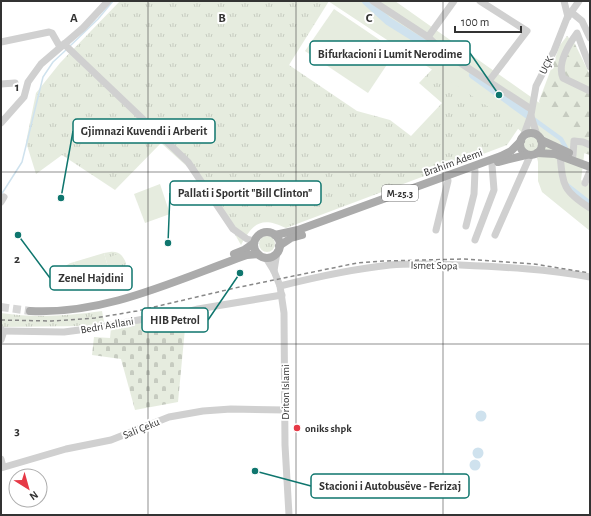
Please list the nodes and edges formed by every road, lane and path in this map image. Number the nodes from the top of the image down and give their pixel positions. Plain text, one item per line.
1 (108, 1) edge
2 (373, 1) edge
3 (454, 1) edge
4 (480, 1) edge
5 (564, 1) edge
6 (579, 1) edge
7 (570, 14) junction
8 (586, 21) edge
9 (588, 28) edge
10 (428, 37) junction
11 (590, 38) edge
12 (1, 42) edge
13 (65, 46) junction
14 (590, 67) edge
15 (489, 81) junction
16 (15, 83) dead end
17 (1, 84) edge
18 (590, 91) edge
19 (531, 112) junction
20 (1, 123) edge
21 (539, 138) junction
22 (522, 139) junction
23 (590, 145) edge
24 (531, 155) junction
25 (573, 155) junction
26 (560, 156) junction
27 (590, 162) edge
28 (492, 165) junction
29 (590, 168) edge
30 (475, 171) junction
31 (590, 171) edge
32 (448, 181) junction
33 (584, 183) dead end
34 (590, 208) edge
35 (466, 226) dead end
36 (436, 230) dead end
37 (275, 235) junction
38 (495, 235) dead end
39 (475, 240) dead end
40 (254, 242) junction
41 (278, 249) junction
42 (262, 256) junction
43 (274, 270) junction
44 (590, 277) edge
45 (280, 286) junction
46 (282, 295) junction
47 (2, 330) edge
48 (1, 340) edge
49 (285, 410) junction
50 (1, 458) edge
51 (2, 468) edge
52 (289, 515) edge

1 - 13 street
2 - 10 street
3 - 10 street
4 - 15 street
5 - 7 street
6 - 7 street, UÇK
7 - 8 street
7 - 19 street, UÇK
8 - 9 street
9 - 11 street
10 - 15 street
12 - 13 street
13 - 20 street
13 - 40 street
14 - 18 street
15 - 19 street
16 - 17 street
19 - 21 street, UÇK
19 - 22 street, UÇK
21 - 22 main road
21 - 24 main road
21 - 25 main road
22 - 24 main road
22 - 37 main road, Brahim Ademi / M-25.3
23 - 25 street
24 - 26 main road, Brahim Ademi / M-25.3
24 - 28 main road, Brahim Ademi / M-25.3
24 - 38 street
25 - 27 main road
26 - 29 main road, Brahim Ademi / M-25.3
26 - 34 street
28 - 30 main road, Brahim Ademi / M-25.3
28 - 39 street, Brahim Ademi
30 - 32 main road, Brahim Ademi / M-25.3
30 - 35 street, Brahim Ademi
31 - 33 street
32 - 36 street, Brahim Ademi
32 - 41 main road, Brahim Ademi / M-25.3
37 - 40 main road, Brahim Ademi / M-25.3
37 - 41 main road
40 - 42 main road
40 - 42 main road, Brahim Ademi / M-25.3
41 - 42 main road, Brahim Ademi / M-25.3
41 - 43 street
42 - 43 street, Driton Islami
43 - 45 street, Driton Islami
44 - 45 street, Ismet Sopa
45 - 46 street, Driton Islami
46 - 47 street, Bedri Asllani
46 - 49 street, Driton Islami
47 - 48 street
49 - 51 street, Sali Çeku
49 - 52 street, Driton Islami
50 - 51 street

